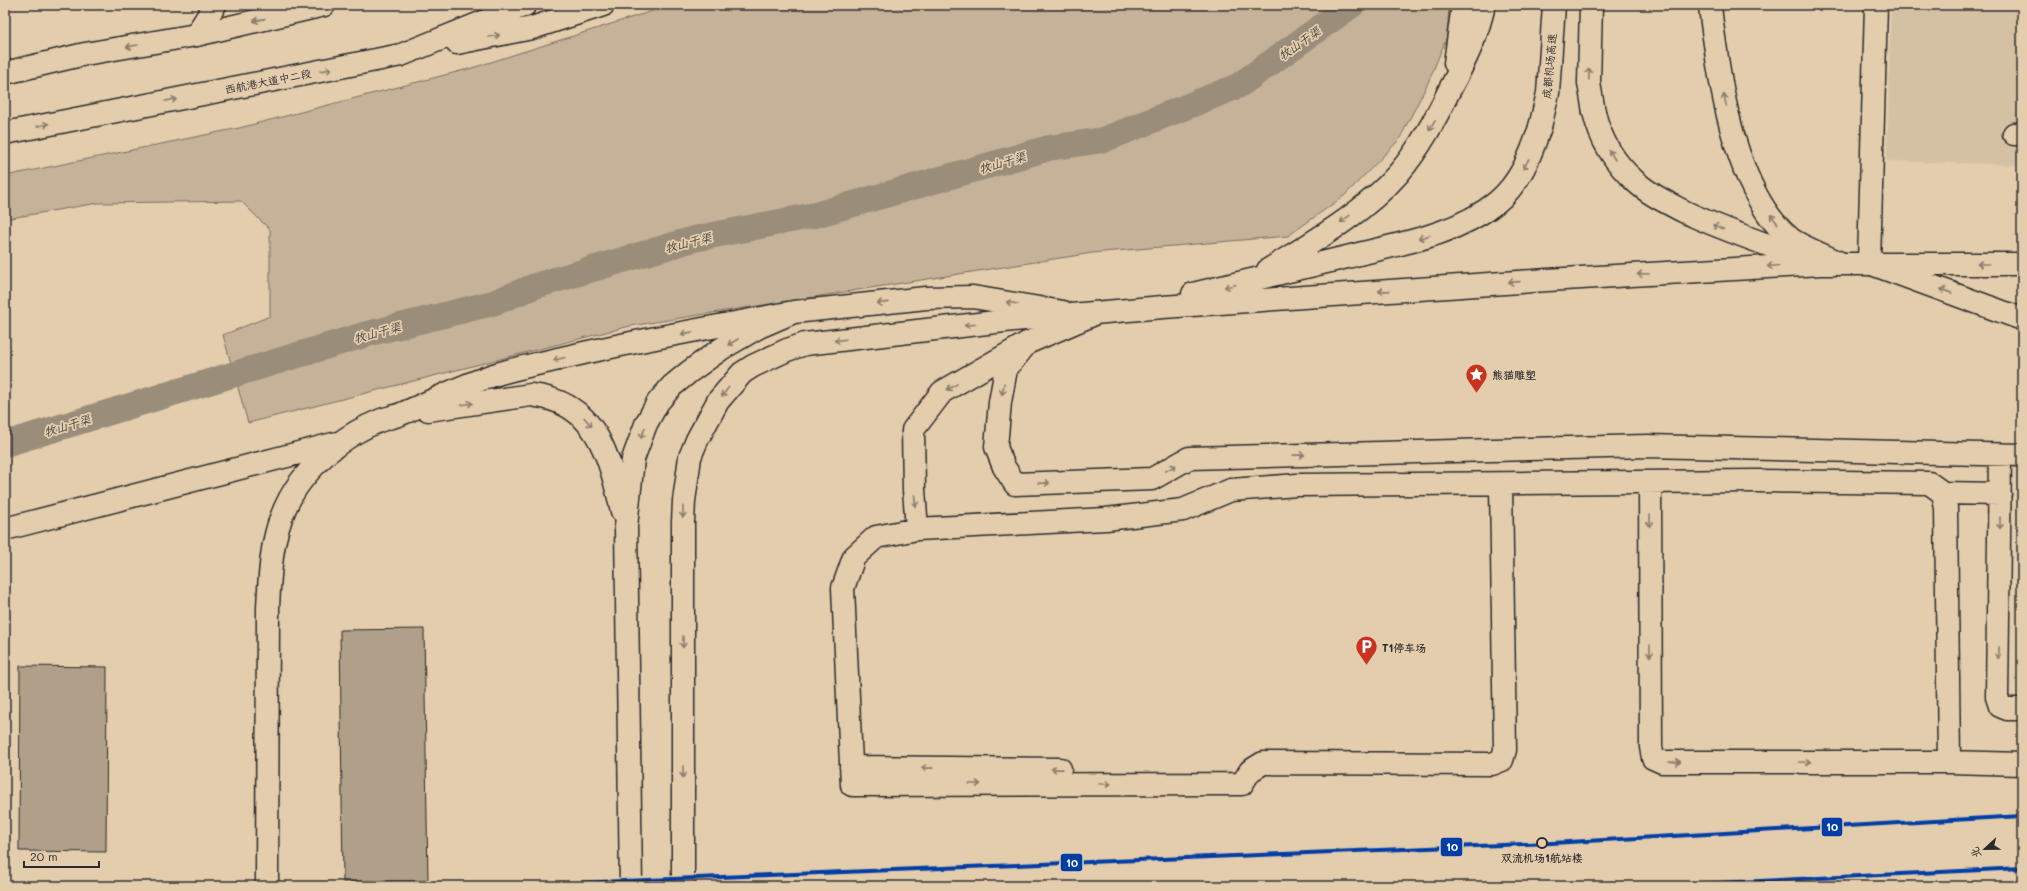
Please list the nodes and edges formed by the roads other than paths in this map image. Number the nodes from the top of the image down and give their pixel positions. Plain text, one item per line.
1 (215, 5) edge
2 (324, 5) edge
3 (525, 5) edge
4 (603, 5) edge
5 (1463, 5) edge
6 (1484, 5) edge
7 (1554, 5) edge
8 (1590, 5) edge
9 (1710, 5) edge
10 (1876, 5) edge
11 (196, 35) junction
12 (401, 55) junction
13 (5, 73) edge
14 (1450, 90) junction
15 (5, 133) edge
16 (1830, 263) junction
17 (1869, 263) junction
18 (2022, 264) edge
19 (1251, 280) junction
20 (1128, 310) junction
21 (794, 312) junction
22 (1088, 314) junction
23 (2022, 319) edge
24 (1027, 343) junction
25 (401, 414) junction
26 (338, 442) junction
27 (2022, 455) edge
28 (2000, 456) junction
29 (1650, 482) junction
30 (1501, 484) junction
31 (1943, 493) junction
32 (2000, 494) junction
33 (626, 527) junction
34 (5, 529) edge
35 (917, 529) junction
36 (2022, 709) edge
37 (1949, 762) junction
38 (2022, 764) edge
39 (267, 886) edge
40 (631, 886) edge
41 (683, 886) edge

1 - 11 main road
2 -> 11 main road
3 - 12 main road, 西航港大道中二段
12 -> 4 main road
5 - 14 main road
6 - 14 main road
7 -> 19 main road, 成都机场高速
16 -> 8 main road
16 -> 9 main road
10 - 17 main road
11 -> 13 main road
15 -> 12 main road, 西航港大道中二段
14 -> 19 main road
16 - 17 main road
16 -> 20 main road
18 -> 17 main road
23 -> 17 main road
19 -> 20 main road, 成都机场高速
20 - 22 main road
22 -> 21 main road
21 -> 25 main road
21 -> 33 main road
22 - 24 main road
22 -> 41 main road
24 -> 28 main road
24 -> 35 main road
25 - 26 main road
25 -> 33 main road
26 - 34 main road
26 - 39 main road
27 - 28 main road
28 - 32 main road
29 - 30 main road
29 - 31 main road
29 -> 37 main road
30 - 35 main road
30 - 35 main road
31 - 32 main road
31 - 37 main road
32 -> 36 main road
33 - 40 main road
37 - 38 main road

